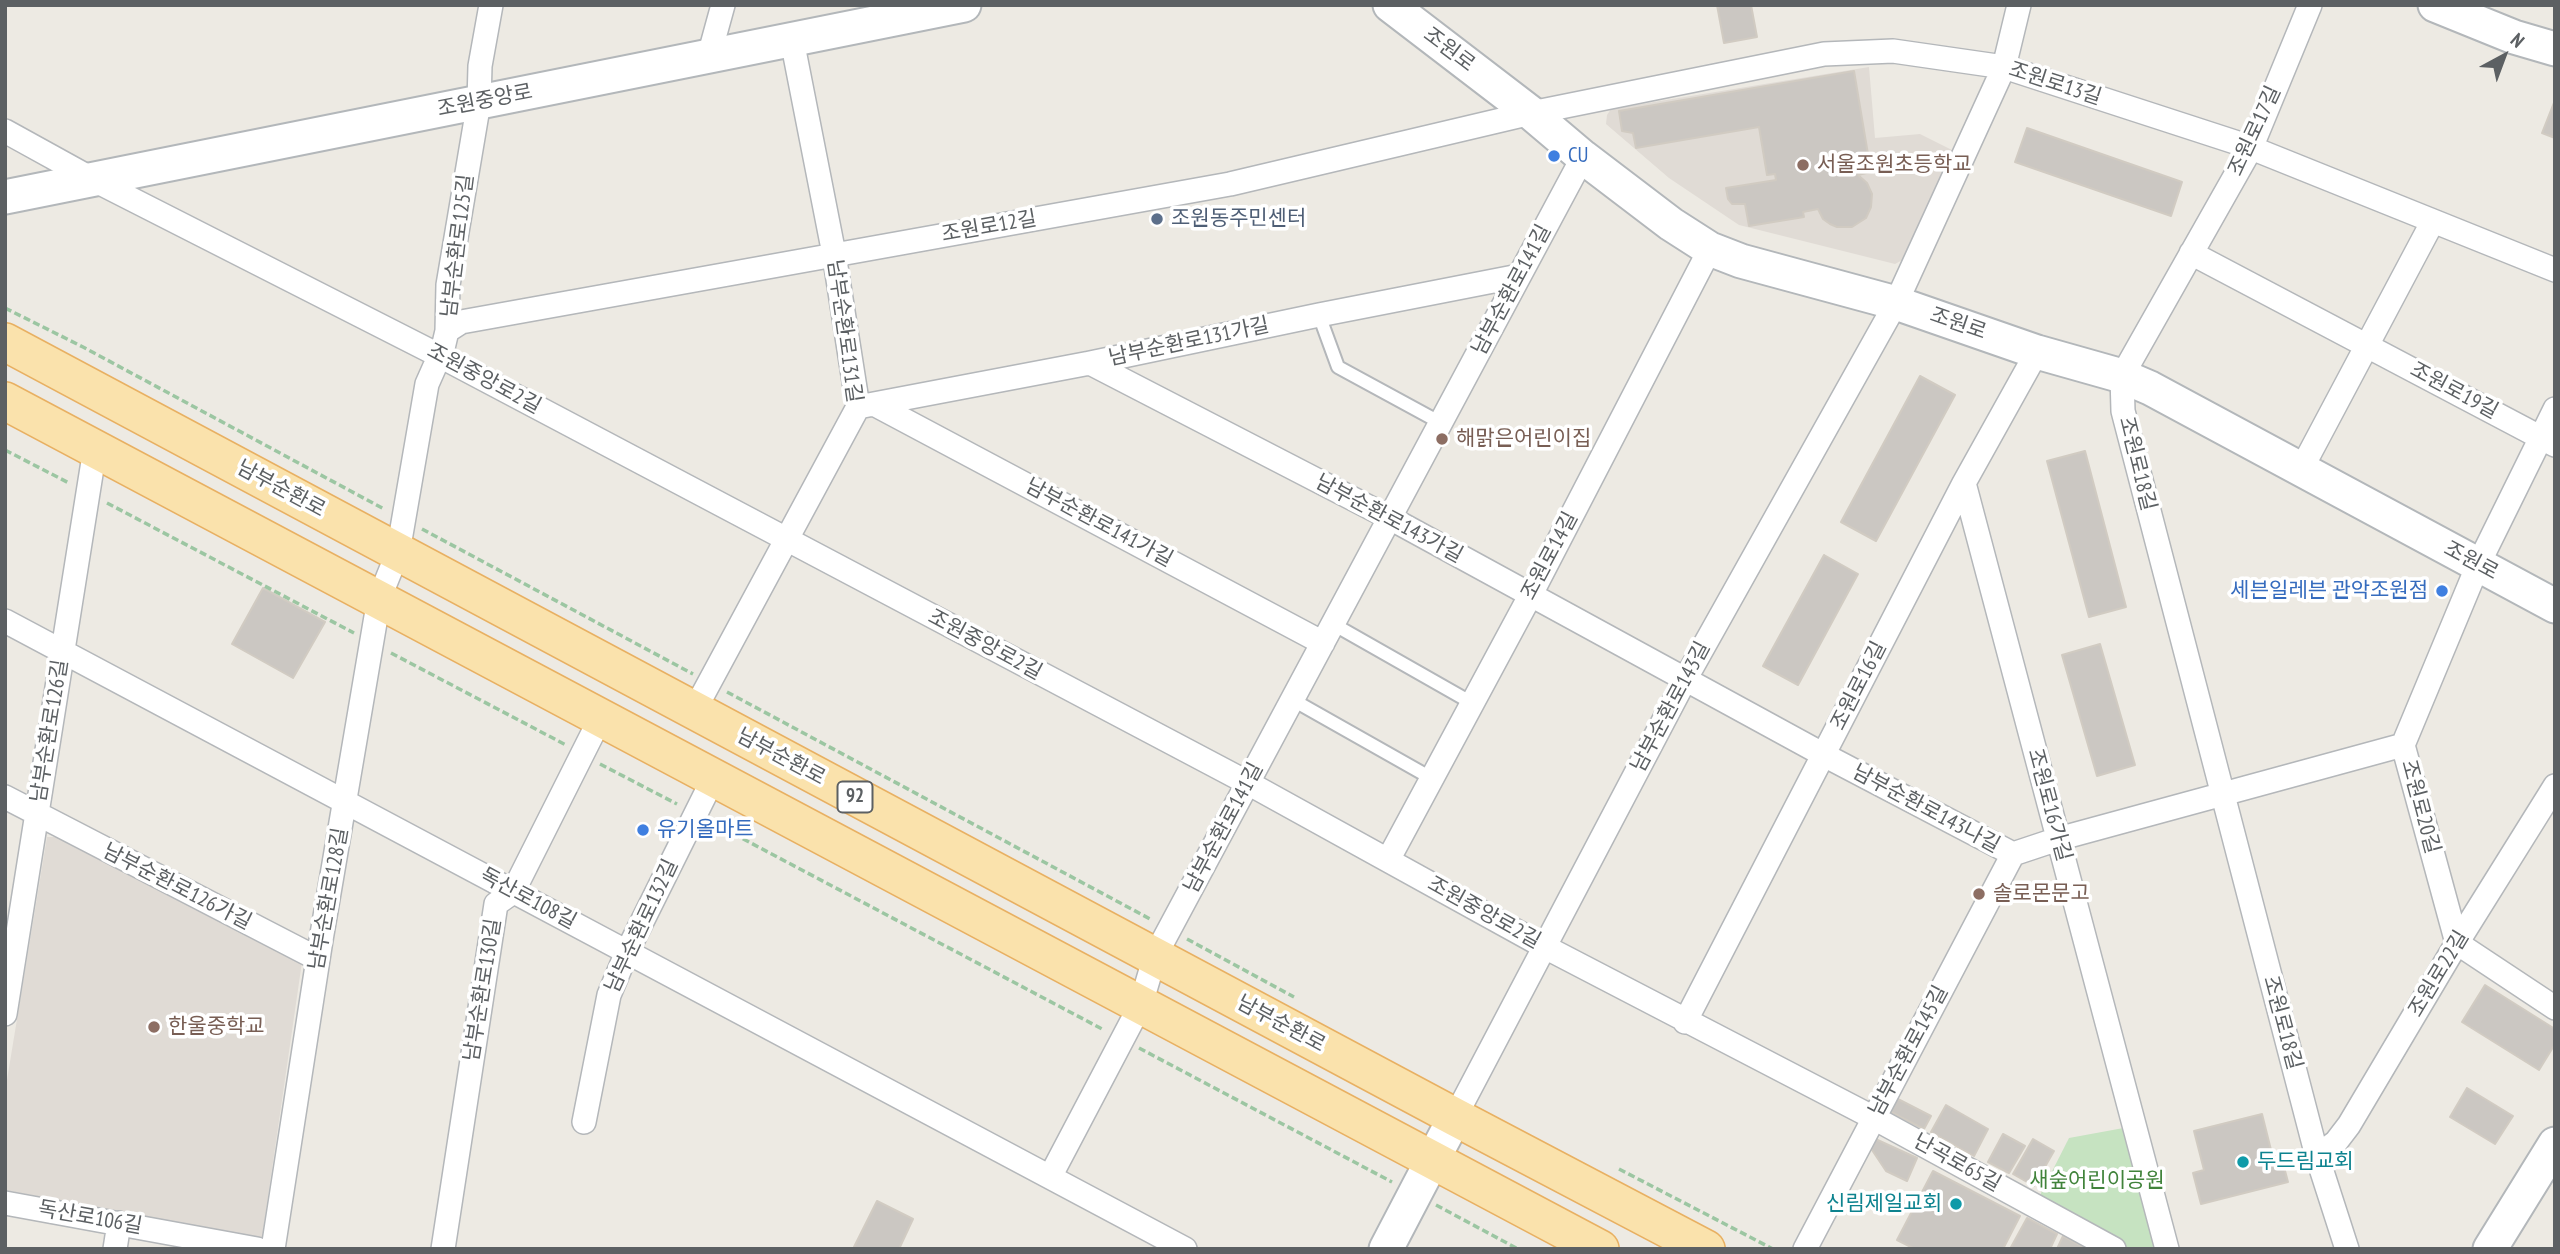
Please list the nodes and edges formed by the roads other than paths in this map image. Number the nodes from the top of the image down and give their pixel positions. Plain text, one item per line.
1 (491, 5) edge
2 (723, 5) edge
3 (964, 5) edge
4 (1391, 5) edge
5 (2019, 5) edge
6 (2310, 5) edge
7 (2435, 5) edge
8 (792, 40) junction
9 (2555, 48) edge
10 (709, 56) junction
11 (2004, 67) junction
12 (479, 102) junction
13 (1531, 113) junction
14 (5, 131) edge
15 (2251, 148) junction
16 (1583, 157) junction
17 (92, 180) junction
18 (5, 197) edge
19 (2433, 221) junction
20 (1710, 249) junction
21 (2191, 253) junction
22 (834, 254) junction
23 (2555, 270) edge
24 (1519, 276) junction
25 (1896, 303) junction
26 (1319, 315) junction
27 (447, 331) junction
28 (5, 342) edge
29 (2368, 345) junction
30 (2037, 352) junction
31 (440, 355) junction
32 (1090, 363) junction
33 (2122, 376) junction
34 (5, 401) edge
35 (866, 405) junction
36 (2555, 409) edge
37 (1441, 423) junction
38 (2548, 441) edge
39 (95, 449) junction
40 (2305, 472) junction
41 (1964, 483) junction
42 (1390, 518) junction
43 (401, 536) junction
44 (786, 541) junction
45 (2478, 565) junction
46 (1530, 596) junction
47 (379, 599) junction
48 (2555, 606) edge
49 (5, 621) edge
50 (1328, 633) junction
51 (62, 652) junction
52 (1686, 678) junction
53 (702, 697) junction
54 (1293, 700) junction
55 (1472, 703) junction
56 (601, 717) junction
57 (2403, 746) junction
58 (1824, 755) junction
59 (714, 777) junction
60 (1432, 778) junction
61 (1248, 783) junction
62 (2555, 786) edge
63 (2222, 795) junction
64 (5, 797) edge
65 (345, 802) junction
66 (37, 815) junction
67 (2058, 839) junction
68 (2012, 854) junction
69 (1388, 860) junction
70 (513, 892) junction
71 (1163, 943) junction
72 (2457, 943) junction
73 (1545, 947) junction
74 (627, 952) junction
75 (318, 959) junction
76 (1141, 1004) junction
77 (2555, 1008) edge
78 (5, 1014) edge
79 (1685, 1021) junction
80 (1455, 1117) junction
81 (1874, 1118) junction
82 (584, 1122) dead end
83 (2555, 1144) edge
84 (2317, 1156) junction
85 (1432, 1159) junction
86 (1050, 1177) junction
87 (2555, 1186) edge
88 (5, 1203) edge
89 (119, 1223) junction
90 (115, 1249) edge
91 (257, 1249) edge
92 (273, 1249) edge
93 (443, 1249) edge
94 (1185, 1249) edge
95 (1386, 1249) edge
96 (1600, 1249) edge
97 (1706, 1249) edge
98 (1805, 1249) edge
99 (2114, 1249) edge
100 (2167, 1249) edge
101 (2347, 1249) edge
102 (2490, 1249) edge
103 (2516, 1249) edge

1 - 12 street, 남부순환로125길
2 - 10 street
3 - 8 street, 조원중앙로
4 - 13 street, 조원로
5 - 11 street, 남부순환로143길
6 - 15 street, 조원로17길
7 - 9 street
8 - 10 street, 조원중앙로
8 - 22 street, 남부순환로131길
10 - 12 street, 조원중앙로
11 - 13 street, 조원로13길
11 - 15 street, 조원로13길
11 - 25 street, 남부순환로143길
12 - 17 street, 조원중앙로
12 - 27 street, 남부순환로125길
13 - 16 street, 조원로
13 - 22 street, 조원로12길
14 - 17 street, 조원중앙로2길
15 - 19 street, 조원로13길
15 - 21 street, 조원로17길
16 - 20 street, 조원로
16 - 24 street, 남부순환로141길
17 - 18 street, 조원중앙로
17 - 31 street, 조원중앙로2길
19 - 23 street, 조원로13길
19 - 29 street
20 - 25 street, 조원로
20 - 46 street, 조원로14길
21 - 29 street
21 - 33 street, 조원로17길
22 - 27 street, 조원로12길
22 - 35 street, 남부순환로131길
24 - 26 street, 남부순환로131가길
24 - 37 street, 남부순환로141길
25 - 30 street, 조원로
25 - 52 street, 남부순환로143길
26 - 32 street, 남부순환로131가길
26 - 37 lane
27 - 31 street, 남부순환로125길
28 - 43 main road, 남부순환로 / 92
29 - 38 street, 조원로19길
29 - 40 street
30 - 33 street, 조원로
30 - 41 street, 조원로16길
31 - 43 street, 남부순환로125길
31 - 44 street, 조원중앙로2길
32 - 35 street, 남부순환로131가길
32 - 42 street, 남부순환로143가길
33 - 40 street, 조원로
33 - 63 street, 조원로18길
34 - 39 main road, 92
35 - 44 street, 남부순환로131길
35 - 50 street, 남부순환로141가길
36 - 38 street, 조원로20길
37 - 42 street, 남부순환로141길
38 - 45 street, 조원로20길
39 - 47 main road, 92
39 - 51 street, 남부순환로126길
40 - 45 street, 조원로
41 - 58 street, 조원로16길
41 - 67 street, 조원로16가길
42 - 46 street, 남부순환로143가길
42 - 50 street, 남부순환로141길
43 - 47 street, 남부순환로128길
43 - 53 main road, 남부순환로 / 92
44 - 53 street, 남부순환로131길
44 - 61 street, 조원중앙로2길
45 - 48 street, 조원로
45 - 57 street, 조원로20길
46 - 52 street, 남부순환로143가길
46 - 55 street, 조원로14길
47 - 56 main road, 92
47 - 65 street, 남부순환로128길
49 - 51 street, 독산로108길
50 - 54 street, 남부순환로141길
50 - 55 lane
51 - 65 street, 독산로108길
51 - 66 street, 남부순환로126길
52 - 58 street, 남부순환로143나길
52 - 73 street, 남부순환로143길
53 - 71 main road, 남부순환로 / 92
54 - 60 lane
54 - 61 street, 남부순환로141길
55 - 60 street, 조원로14길
56 - 59 main road, 92
56 - 70 street, 남부순환로130길
57 - 63 street
57 - 72 street, 조원로20길
58 - 68 street, 남부순환로143나길
58 - 79 street, 조원로16길
59 - 74 street, 남부순환로132길
59 - 76 main road, 92
60 - 69 street, 조원로14길
61 - 69 street, 조원중앙로2길
61 - 71 street, 남부순환로141길
62 - 72 street, 조원로22길
63 - 67 street, 남부순환로143나길
63 - 84 street, 조원로18길
64 - 66 street, 남부순환로126가길
65 - 70 street, 독산로108길
65 - 75 street, 남부순환로128길
66 - 75 street, 남부순환로126가길
66 - 78 street, 남부순환로126길
67 - 68 street, 남부순환로143나길
67 - 100 street, 조원로16가길
68 - 81 street, 남부순환로145길
69 - 73 street, 조원중앙로2길
70 - 74 street, 독산로108길
70 - 93 street, 남부순환로130길
71 - 76 street, 남부순환로141길
71 - 80 main road, 남부순환로 / 92
72 - 77 street
72 - 84 street, 조원로22길
73 - 79 street, 조원중앙로2길
73 - 80 street, 남부순환로143길
74 - 82 street, 남부순환로132길
74 - 86 street, 독산로108길
75 - 92 street, 남부순환로128길
76 - 85 main road, 92
76 - 86 street, 남부순환로141길
79 - 81 street, 조원중앙로2길
80 - 85 street
80 - 97 main road, 남부순환로 / 92
81 - 98 street, 남부순환로145길
81 - 99 street, 난곡로65길
83 - 102 street
84 - 101 street, 조원로18길
85 - 95 street
85 - 96 main road, 92
86 - 94 street, 독산로108길
87 - 103 street
88 - 89 street, 독산로106길
89 - 90 street
89 - 91 street, 독산로106길

